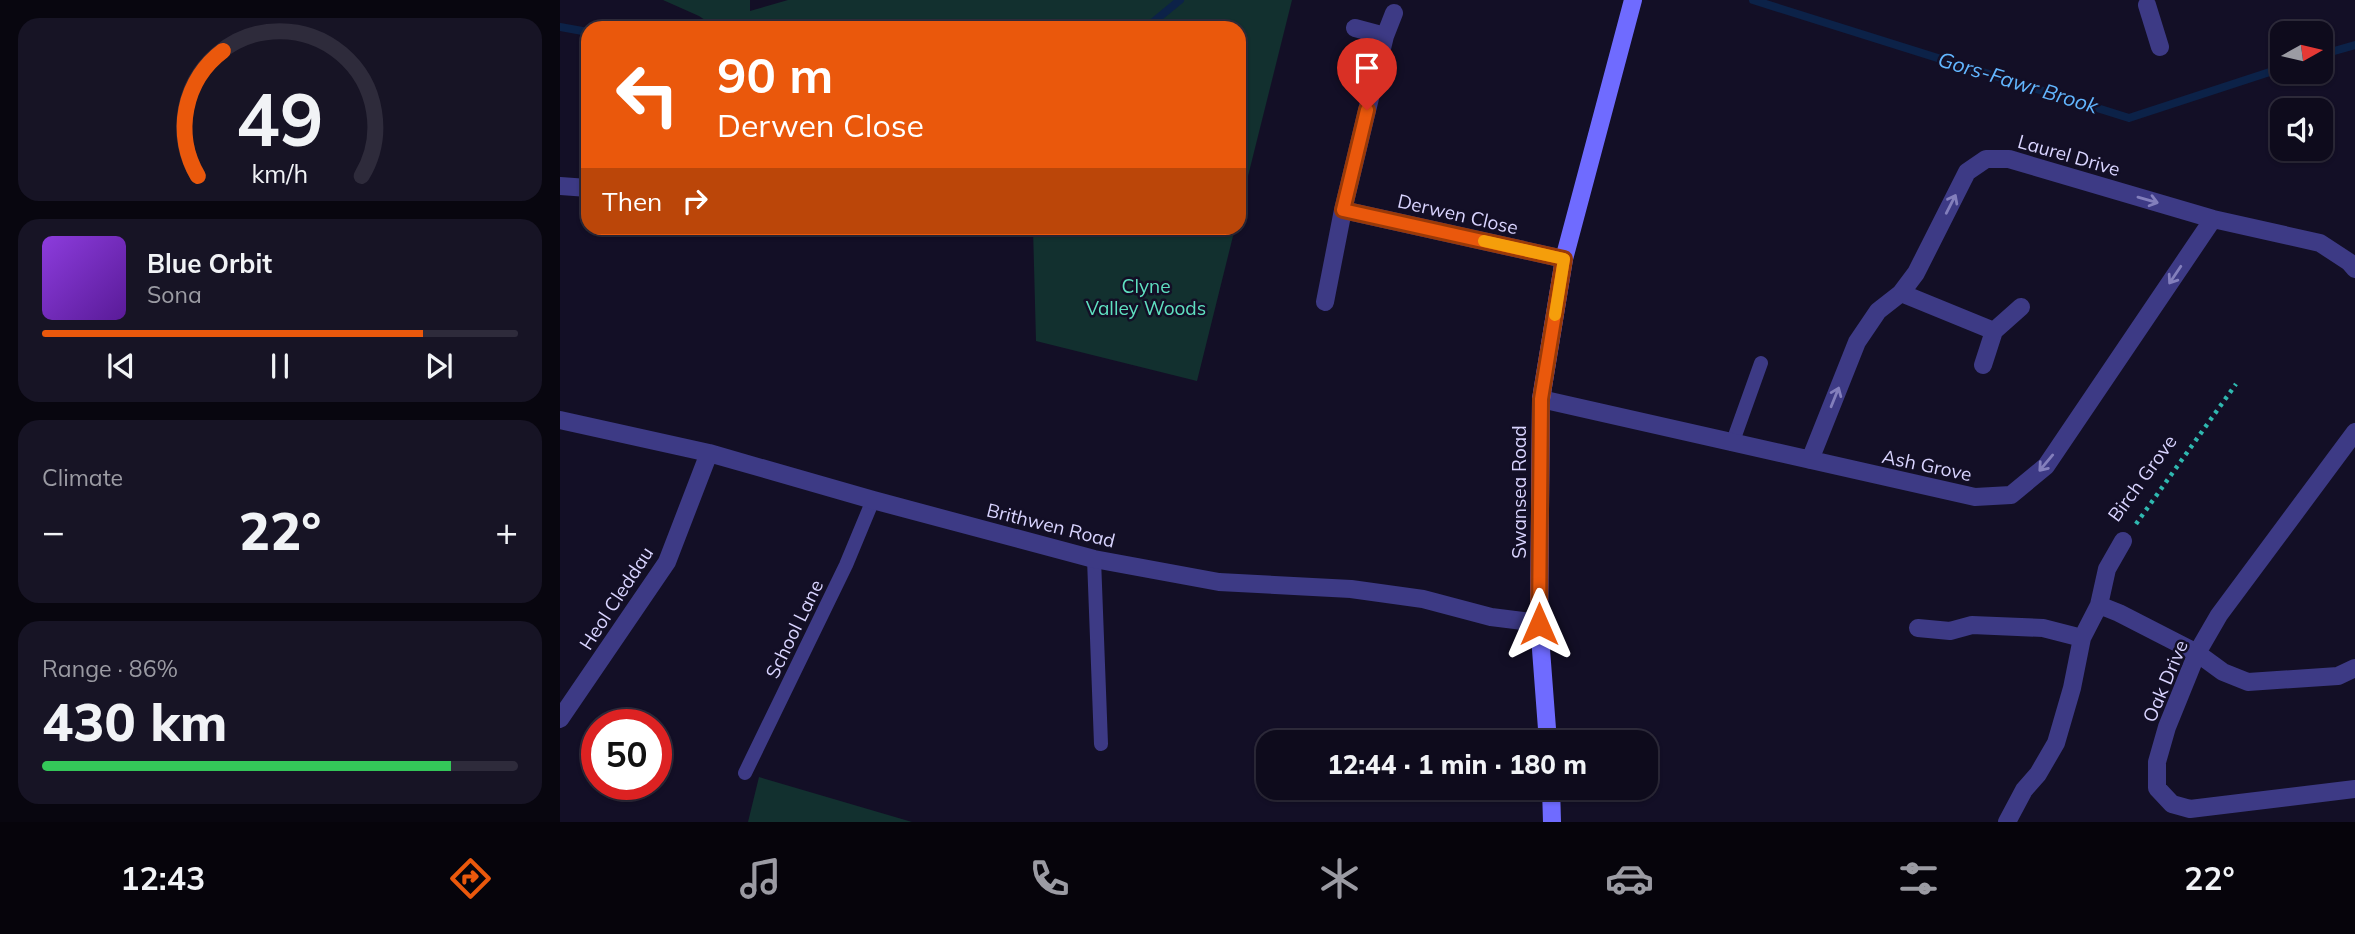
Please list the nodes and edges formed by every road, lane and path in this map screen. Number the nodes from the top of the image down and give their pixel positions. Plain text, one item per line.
1 (1633, 0) edge
2 (2144, 2) edge
3 (1394, 13) dead end
4 (1355, 28) dead end
5 (1385, 36) junction
6 (2160, 47) dead end
7 (560, 186) edge
8 (581, 188) edge
9 (1343, 210) junction
10 (2213, 219) junction
11 (1564, 259) junction
12 (2355, 269) edge
13 (1901, 293) junction
14 (1325, 302) dead end
15 (2021, 307) dead end
16 (1994, 331) junction
17 (1761, 363) dead end
18 (1983, 365) dead end
19 (2236, 384) dead end
20 (1541, 399) junction
21 (560, 420) edge
22 (2355, 432) edge
23 (1732, 444) junction
24 (709, 453) junction
25 (1810, 460) junction
26 (873, 500) junction
27 (2123, 541) joint
28 (1094, 559) junction
29 (2099, 605) junction
30 (1539, 624) junction
31 (1918, 628) dead end
32 (2082, 638) junction
33 (2197, 653) junction
34 (2355, 668) edge
35 (560, 719) edge
36 (1547, 730) edge
37 (1101, 744) dead end
38 (745, 773) dead end
39 (2355, 789) edge
40 (1551, 800) edge
41 (1552, 822) edge
42 (2007, 822) edge

1 - 11 main road, Swansea Road
2 - 6 street
3 - 5 street
4 - 5 street
5 - 9 street
7 - 8 street
9 - 11 street, Derwen Close
9 - 14 street
10 - 12 street, Laurel Drive
13 -> 10 street, Laurel Drive
10 -> 25 street, Ash Grove
11 - 20 main road, Swansea Road
13 - 16 street
25 -> 13 street, Laurel Drive
15 - 16 street
16 - 18 street
17 - 23 lane
19 - 27 path, Birch Grove
20 - 23 street, Ash Grove
20 - 30 main road, Swansea Road
21 - 24 street, Brithwen Road
22 - 33 street, Oak Drive
23 - 25 street, Ash Grove
24 - 26 street, Brithwen Road
24 - 35 street, Heol Cleddau
26 - 28 street, Brithwen Road
26 - 38 lane, School Lane
27 - 29 street, Birch Grove
28 - 30 street, Brithwen Road
28 - 37 lane
29 - 32 street, Birch Grove
29 - 33 street
30 - 36 main road, Swansea Road
31 - 32 street
32 - 42 street, Birch Grove
33 - 34 street
33 - 39 street, Oak Drive
40 - 41 main road

